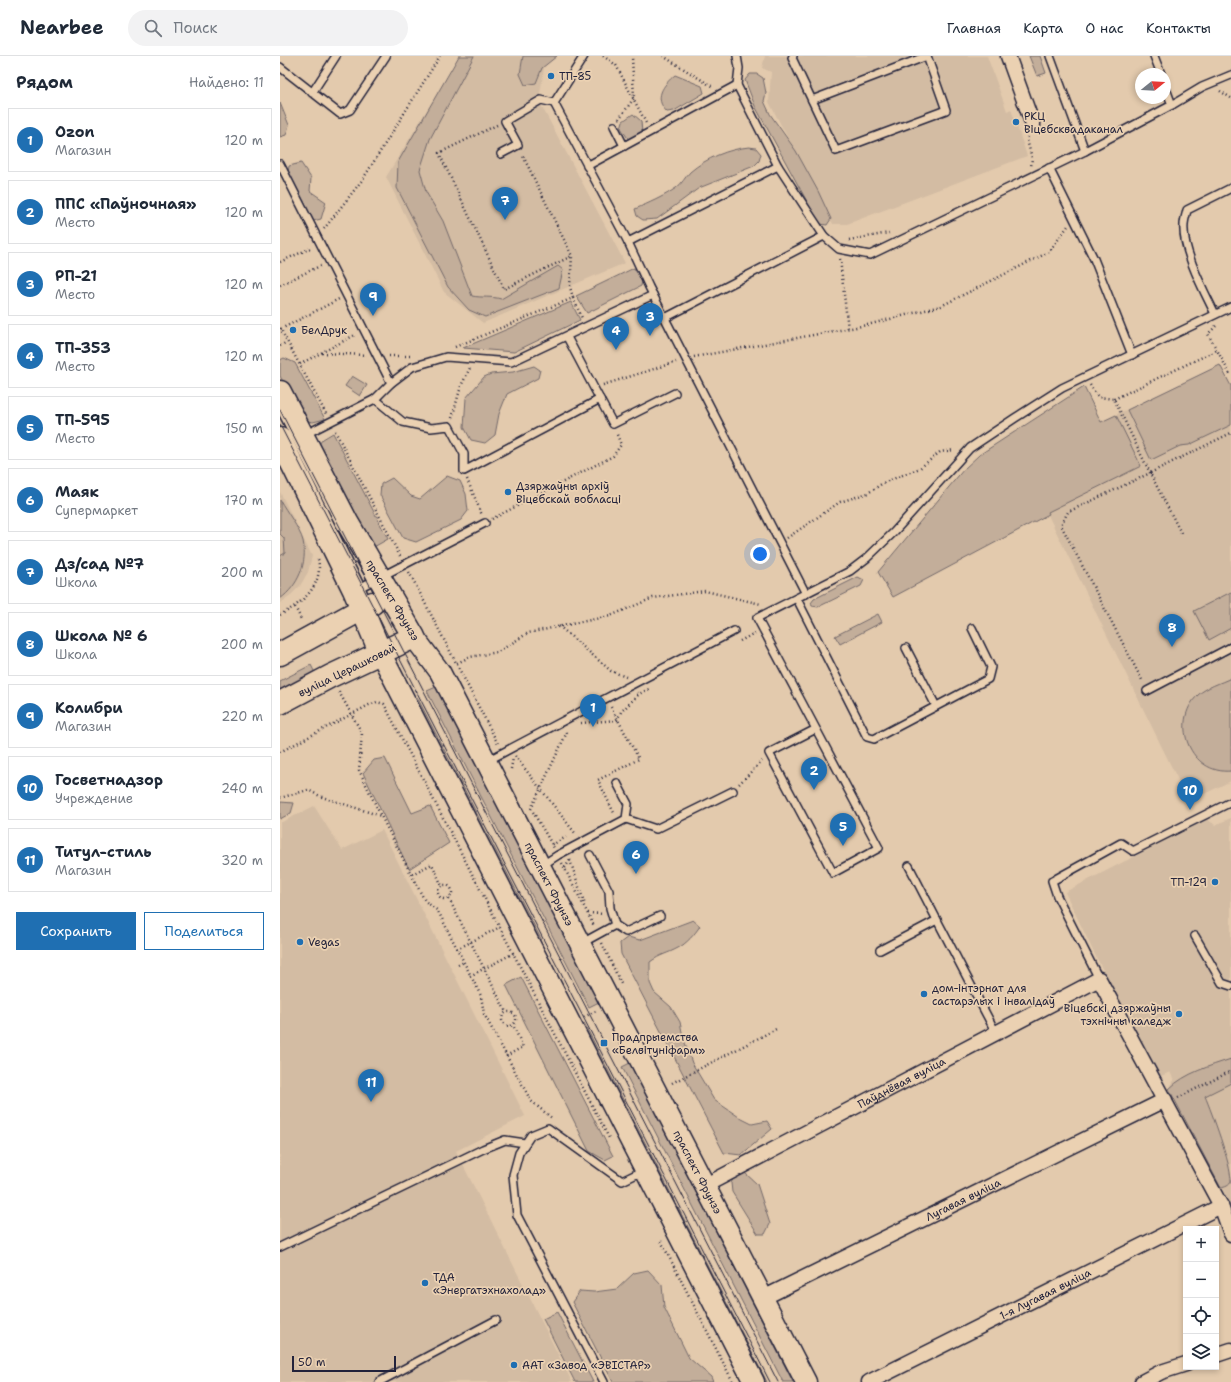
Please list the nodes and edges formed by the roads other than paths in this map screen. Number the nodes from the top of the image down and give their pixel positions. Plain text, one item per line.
1 (336, 56) edge
2 (386, 56) edge
3 (584, 56) edge
4 (737, 56) edge
5 (793, 56) edge
6 (927, 56) edge
7 (1008, 56) edge
8 (1050, 56) edge
9 (1154, 56) edge
10 (280, 67) edge
11 (1159, 68) edge
12 (1231, 75) edge
13 (737, 85) junction
14 (312, 93) junction
15 (812, 100) junction
16 (554, 103) junction
17 (1172, 105) joint
18 (1033, 125) road end
19 (614, 126) road end
20 (624, 146) junction
21 (1085, 151) junction
22 (501, 154) dead end
23 (280, 164) edge
24 (587, 166) junction
25 (778, 166) junction
26 (1049, 168) junction
27 (1231, 188) edge
28 (824, 236) junction
29 (628, 242) junction
30 (653, 295) junction
31 (1231, 307) edge
32 (1215, 314) junction
33 (665, 318) junction
34 (567, 337) junction
35 (1132, 355) junction
36 (391, 383) junction
37 (675, 392) dead end
38 (375, 399) junction
39 (600, 399) junction
40 (282, 401) edge
41 (290, 440) edge
42 (485, 523) road end
43 (384, 586) junction
44 (806, 594) junction
45 (358, 599) junction
46 (797, 599) junction
47 (972, 628) dead end
48 (734, 631) dead end
49 (414, 637) junction
50 (1231, 646) edge
51 (906, 648) dead end
52 (280, 654) edge
53 (381, 654) junction
54 (1147, 690) road end
55 (280, 703) edge
56 (936, 706) junction
57 (816, 729) junction
58 (487, 761) junction
59 (617, 783) dead end
60 (733, 791) road end
61 (1231, 802) edge
62 (626, 819) junction
63 (590, 855) dead end
64 (540, 866) junction
65 (909, 866) dead end
66 (660, 916) dead end
67 (937, 920) junction
68 (615, 925) junction
69 (1195, 936) dead end
70 (580, 944) junction
71 (880, 950) dead end
72 (1099, 979) junction
73 (1231, 986) edge
74 (996, 1033) junction
75 (1166, 1102) junction
76 (525, 1143) junction
77 (647, 1169) junction
78 (704, 1186) junction
79 (1221, 1206) junction
80 (1231, 1234) edge
81 (280, 1247) edge
82 (763, 1298) junction
83 (496, 1320) dead end
84 (1231, 1350) edge
85 (1219, 1354) edge
86 (1183, 1365) edge
87 (379, 1382) edge
88 (604, 1382) edge
89 (754, 1382) edge
90 (806, 1382) edge
91 (869, 1382) edge
92 (1142, 1382) edge

1 - 14 lane
2 - 14 lane
3 - 16 lane
4 - 13 lane
5 - 15 lane
6 - 15 lane
6 - 15 lane
7 - 18 street
8 - 21 lane
9 - 11 lane
10 - 14 lane
12 - 17 lane
13 - 20 lane
13 - 25 lane
16 - 22 lane
16 - 24 lane
17 - 21 lane
19 - 20 lane
20 - 24 lane
21 - 26 lane
23 - 36 lane
24 - 29 lane
25 - 28 lane
25 - 29 lane
26 - 28 lane
26 - 35 lane
27 - 32 lane
28 - 33 lane
29 - 30 lane
30 - 33 lane
30 - 34 lane
31 - 32 lane
32 - 35 lane
33 - 44 lane
34 - 36 lane
34 - 39 lane
35 - 44 lane
36 - 38 lane
37 - 39 lane
38 - 39 lane
38 - 41 lane
40 - 41 main road, праспект Фрунзэ
41 - 43 main road, праспект Фрунзэ
41 - 45 main road, праспект Фрунзэ
42 - 43 lane
43 - 45 main road
43 - 49 main road, праспект Фрунзэ
44 - 46 lane
45 - 52 main road
45 - 53 main road, праспект Фрунзэ
46 - 56 lane
46 - 57 lane
47 - 56 lane
48 - 58 lane
49 - 53 main road, вуліца Церашковай
49 - 58 main road, праспект Фрунзэ
50 - 54 lane
51 - 56 lane
53 - 55 main road, вуліца Церашковай
53 - 77 main road, праспект Фрунзэ
57 - 57 lane
58 - 64 main road, праспект Фрунзэ
59 - 62 lane
60 - 62 lane
61 - 72 lane
62 - 64 lane
63 - 68 lane
64 - 70 main road, праспект Фрунзэ
65 - 67 lane
66 - 68 lane
67 - 71 lane
67 - 74 lane
68 - 70 lane
69 - 73 lane
70 - 78 main road, праспект Фрунзэ
72 - 74 street, Паўднёвая вуліца
72 - 75 street
74 - 78 street, Паўднёвая вуліца
75 - 79 street
75 - 82 street, Лугавая вуліца
76 - 77 lane
76 - 81 lane
76 - 88 lane
77 - 89 main road, праспект Фрунзэ
78 - 82 main road, праспект Фрунзэ
79 - 80 street
79 - 91 street, 1-я Лугавая вуліца
82 - 90 main road, праспект Фрунзэ
83 - 87 lane
84 - 85 street
86 - 92 street

